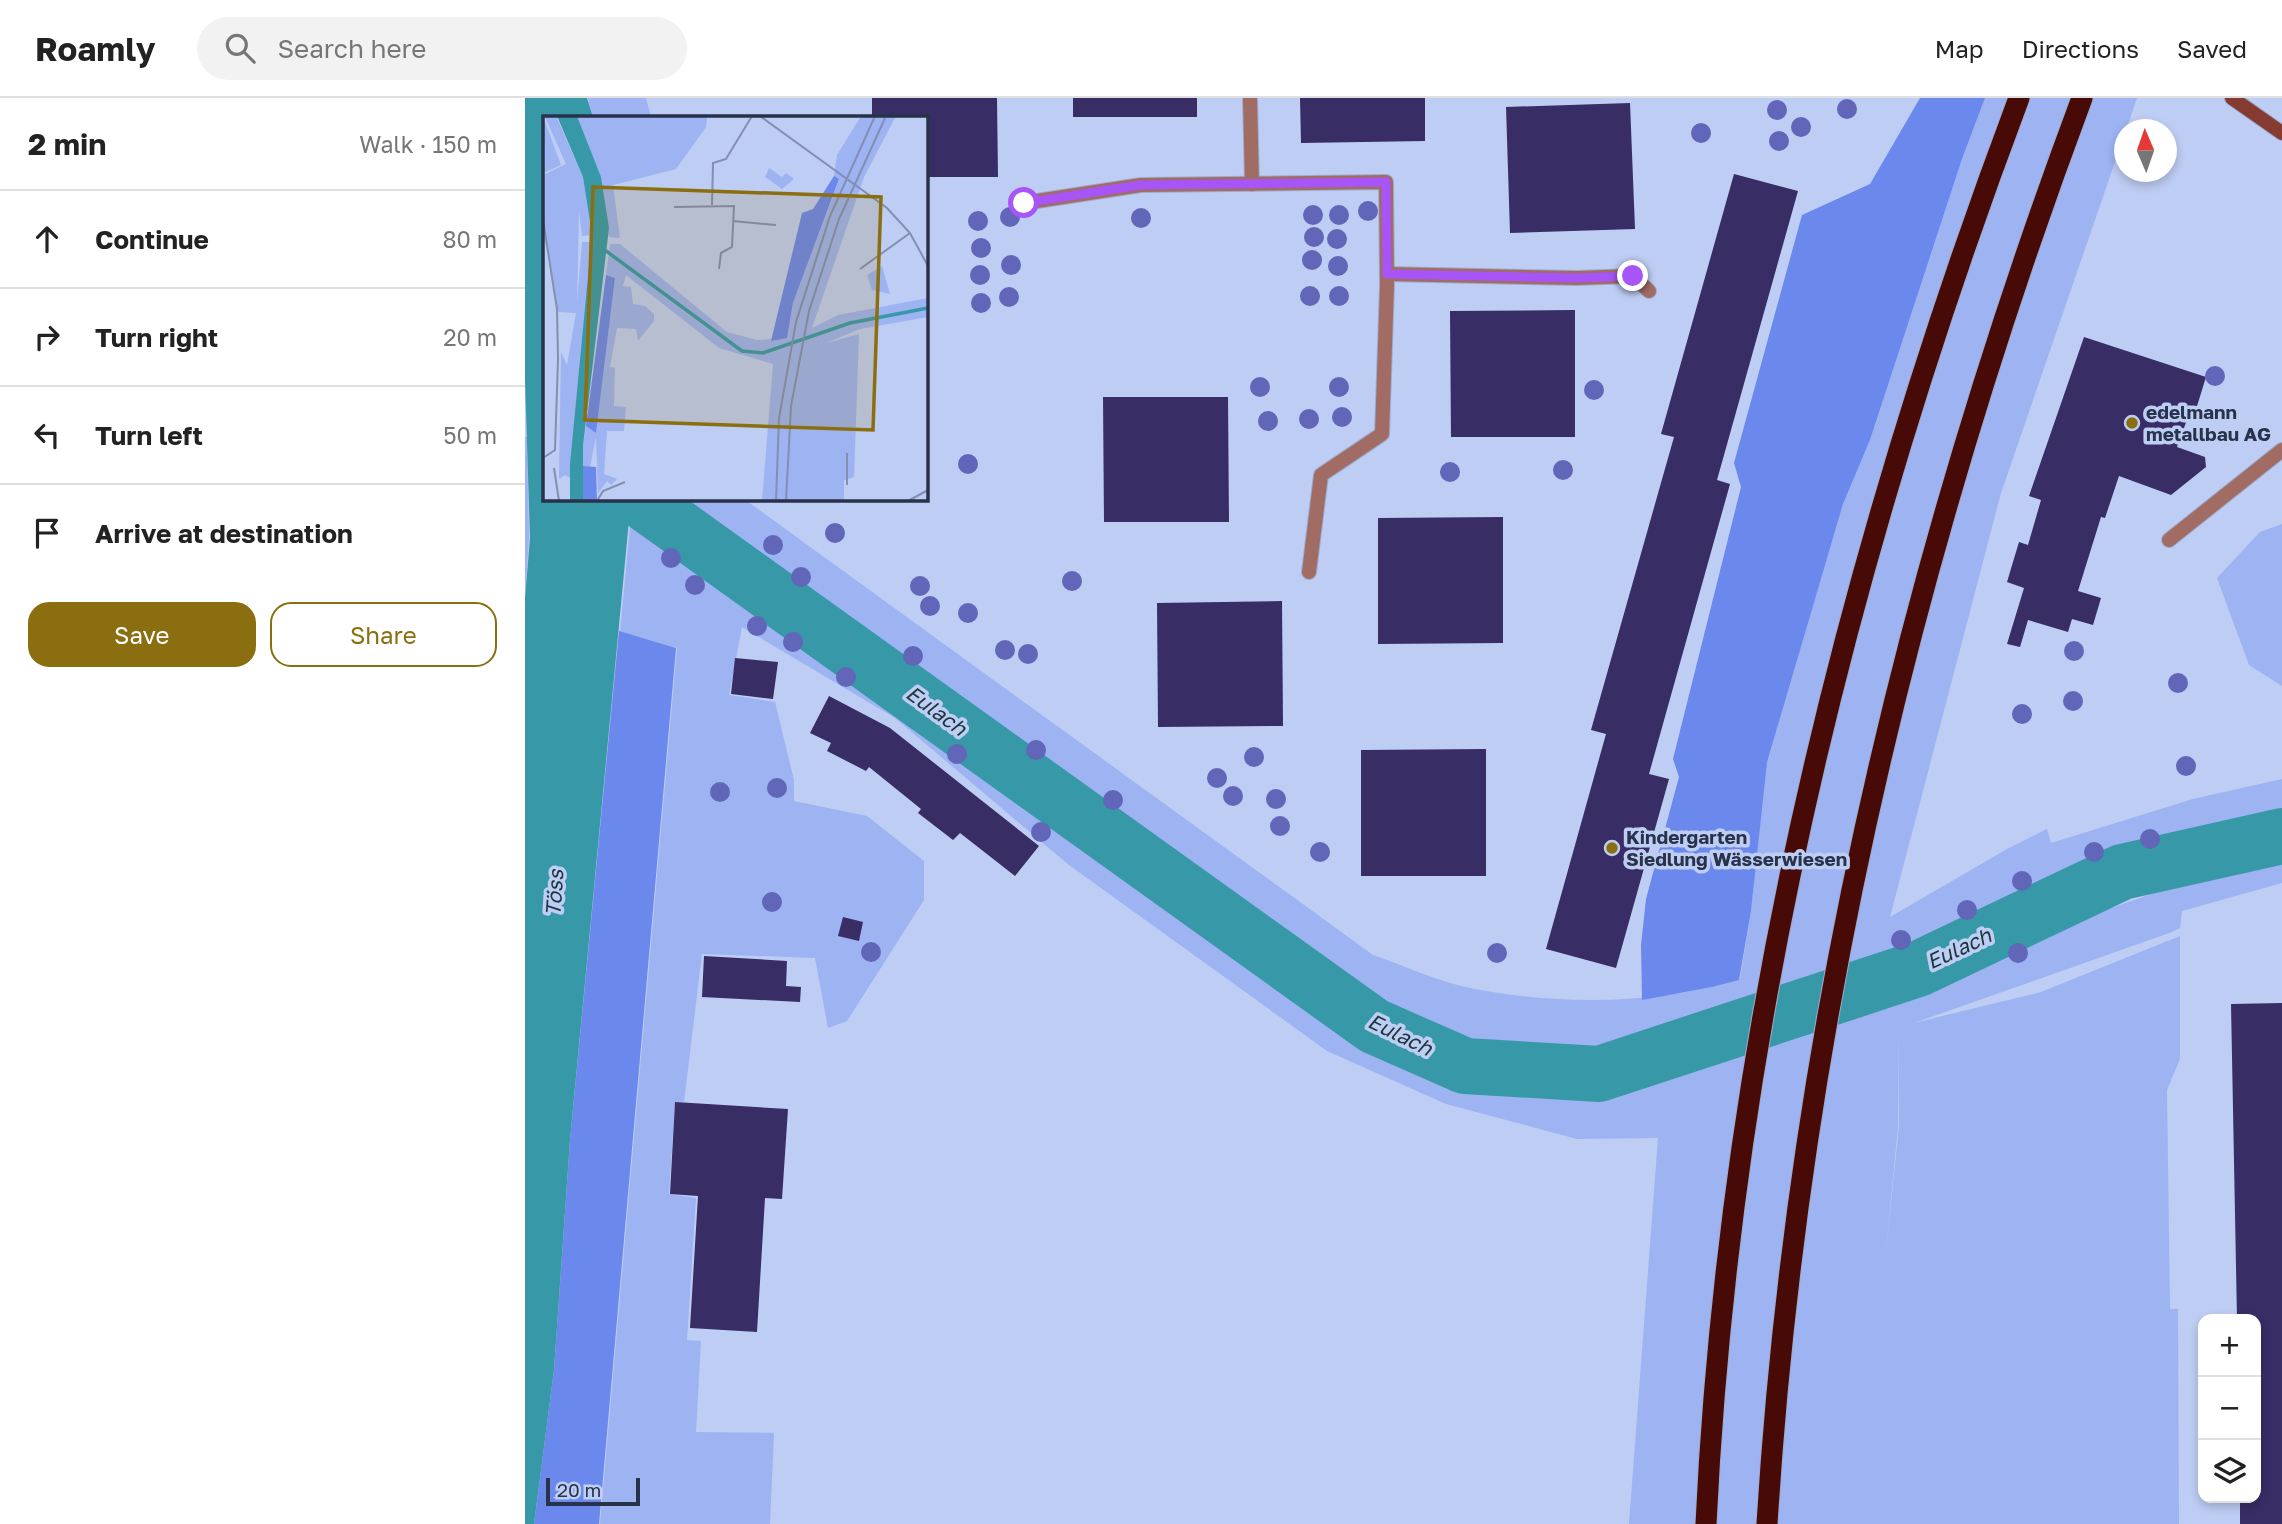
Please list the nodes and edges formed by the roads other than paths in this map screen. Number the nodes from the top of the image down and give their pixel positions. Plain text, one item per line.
1 (1250, 98) edge
2 (2019, 98) edge
3 (2082, 98) edge
4 (2232, 98) edge
5 (2282, 133) edge
6 (1252, 184) junction
7 (1024, 203) dead end
8 (1387, 274) junction
9 (1649, 291) dead end
10 (2282, 450) edge
11 (2169, 540) dead end
12 (1309, 572) dead end
13 (1706, 1524) edge
14 (1767, 1524) edge

1 - 6 street
2 - 13 highway
3 - 14 highway
4 - 5 main road
6 - 7 street
6 - 8 street
8 - 9 street
8 - 12 street
10 - 11 street

